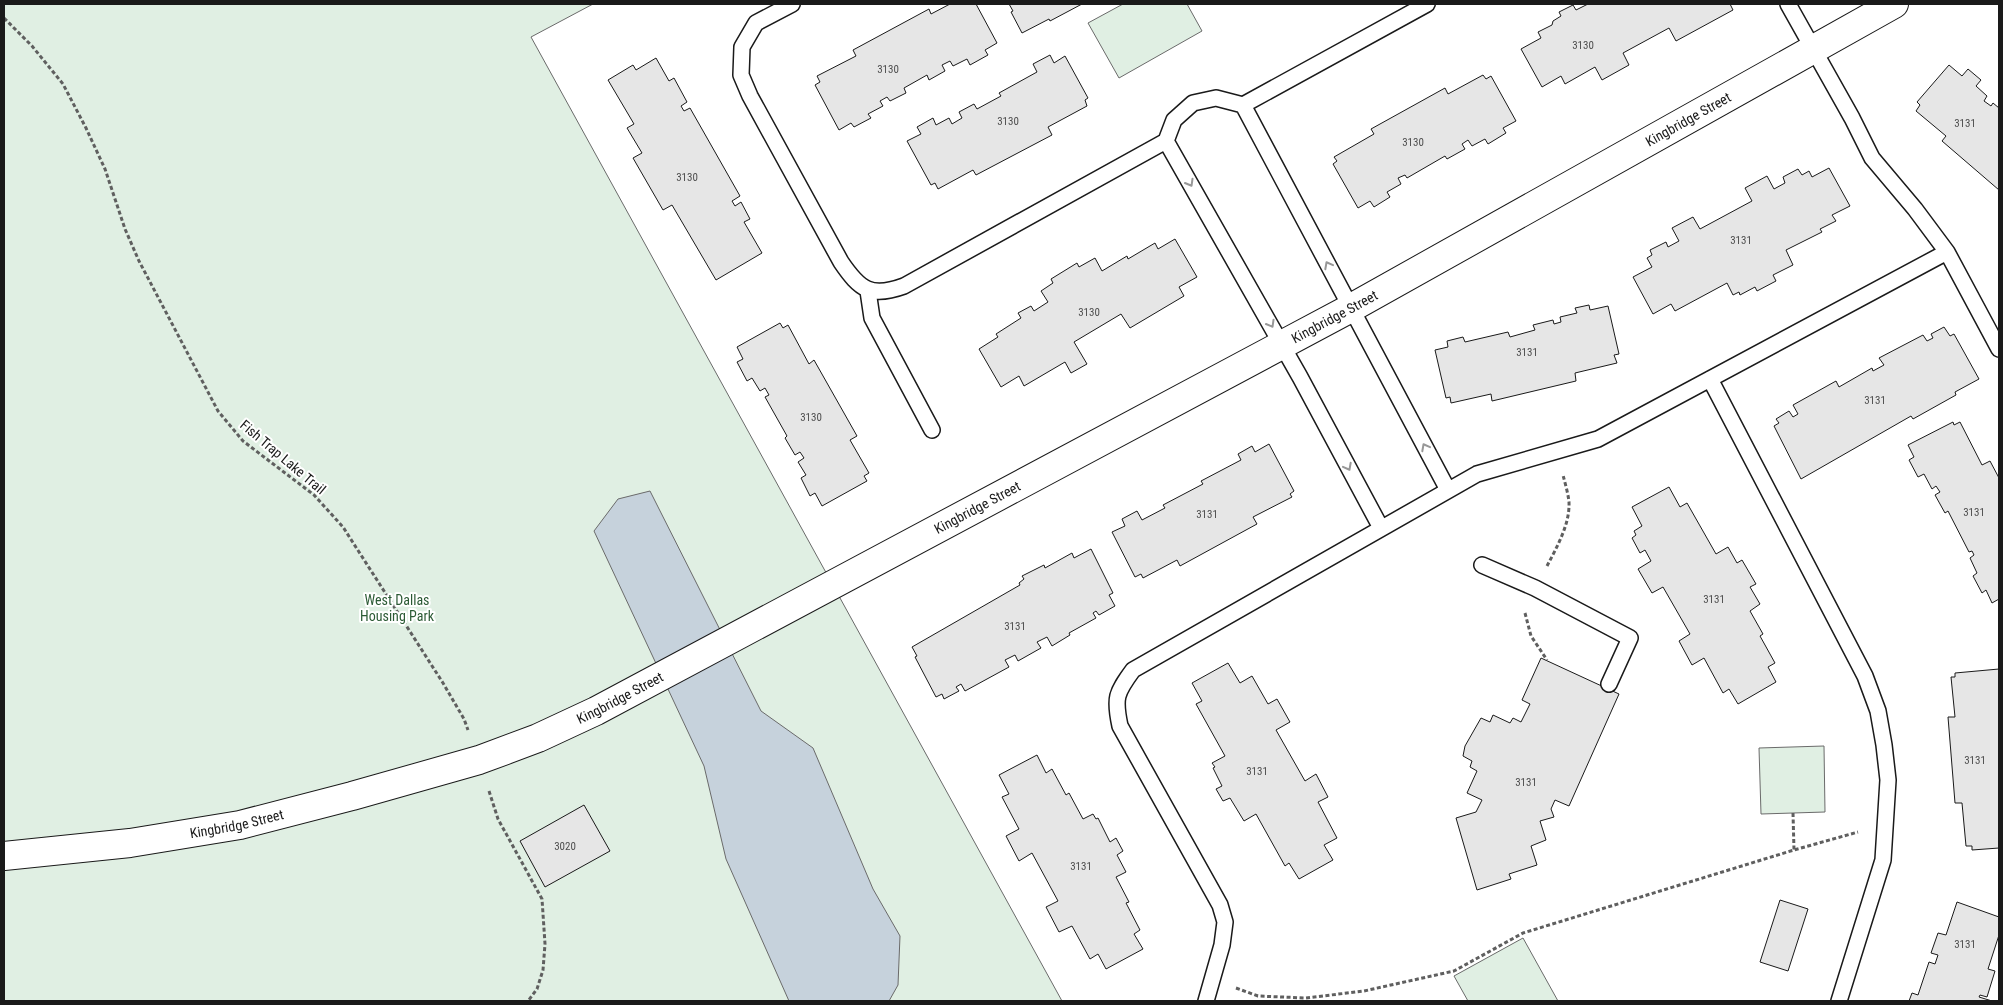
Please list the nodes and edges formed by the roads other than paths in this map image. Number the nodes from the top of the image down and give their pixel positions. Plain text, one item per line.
1 (792, 4) edge
2 (1428, 4) edge
3 (1788, 4) edge
4 (1894, 4) edge
5 (1813, 48) junction
6 (1243, 104) junction
7 (1166, 140) junction
8 (1947, 252) junction
9 (868, 291) junction
10 (1351, 308) junction
11 (1282, 344) junction
12 (1999, 348) edge
13 (1710, 379) junction
14 (932, 430) dead end
15 (1448, 490) junction
16 (1381, 528) junction
17 (1482, 565) dead end
18 (1609, 684) dead end
19 (4, 856) edge
20 (1206, 1001) edge
21 (1839, 1001) edge

1 - 9 lane
2 - 6 lane
3 - 5 lane
4 - 5 street, Kingbridge Street
5 - 8 lane
5 - 10 street, Kingbridge Street
6 - 7 lane
10 -> 6 lane
7 - 9 lane
7 -> 11 lane
8 - 12 lane
8 - 13 lane
9 - 14 lane
10 - 11 street, Kingbridge Street
15 -> 10 lane
11 -> 16 lane
11 - 19 street, Kingbridge Street
13 - 15 lane
13 - 21 lane
15 - 16 lane
16 - 20 lane
17 - 18 lane

